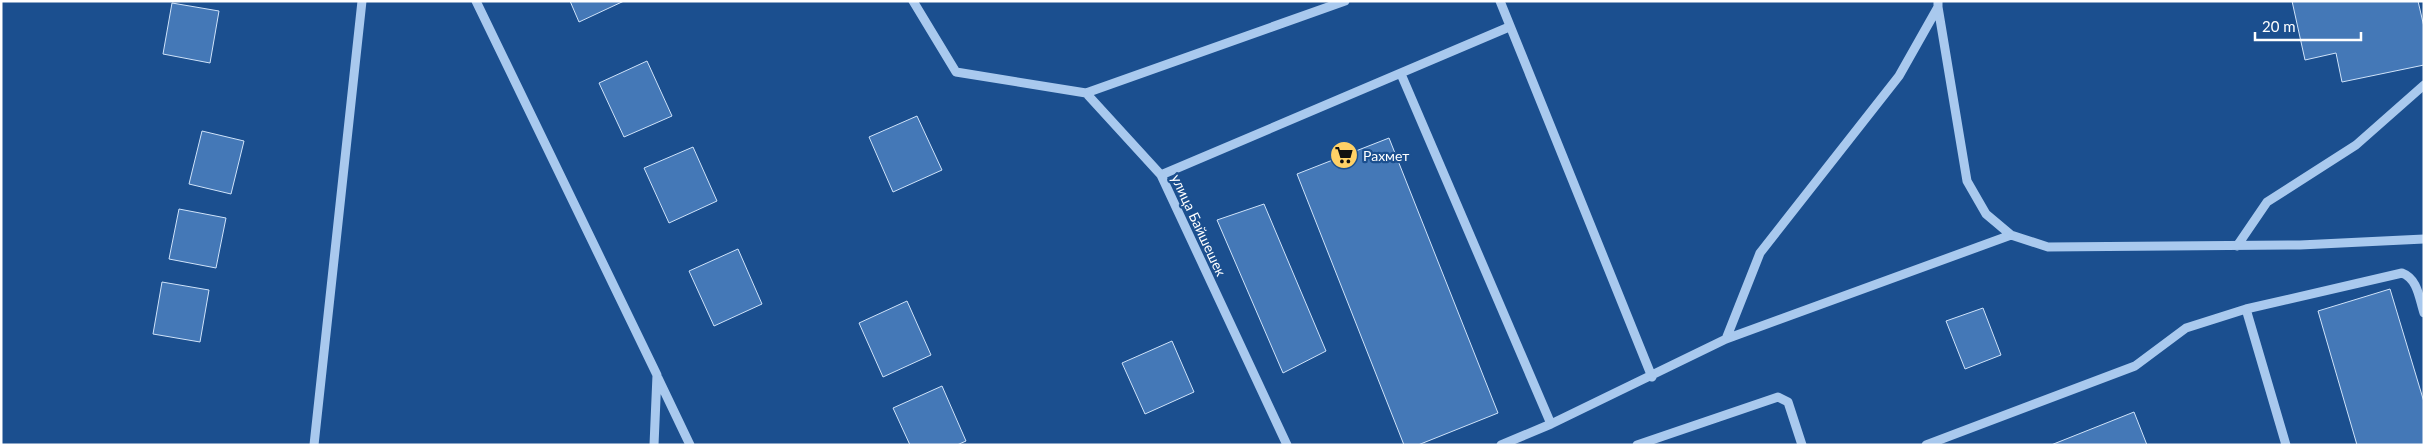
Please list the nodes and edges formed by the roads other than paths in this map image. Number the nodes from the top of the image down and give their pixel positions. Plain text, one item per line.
1 (362, 1) edge
2 (476, 1) edge
3 (914, 1) edge
4 (1345, 1) edge
5 (1500, 1) edge
6 (1938, 4) edge
7 (1509, 26) junction
8 (1401, 74) junction
9 (2424, 85) edge
10 (1086, 93) junction
11 (1161, 175) junction
12 (2011, 236) junction
13 (2424, 239) edge
14 (2237, 246) junction
15 (2246, 309) junction
16 (2424, 313) edge
17 (1726, 339) junction
18 (657, 375) junction
19 (1652, 377) junction
20 (1551, 424) junction
21 (314, 445) edge
22 (654, 445) edge
23 (690, 445) edge
24 (1287, 445) edge
25 (1501, 445) edge
26 (1637, 445) edge
27 (1802, 445) edge
28 (1926, 445) edge
29 (2286, 445) edge

1 - 21 street
2 - 18 street
3 - 10 street
4 - 10 street
5 - 7 street
6 - 12 street
6 - 17 street
7 - 8 street
7 - 19 street
8 - 11 street
8 - 20 street
9 - 14 street
10 - 11 street, улица Байшешек
11 - 24 street, улица Байшешек
12 - 14 street
12 - 17 street
13 - 14 street
15 - 16 street
15 - 28 street
15 - 29 street
17 - 19 street
18 - 22 street
18 - 23 street
19 - 20 street
20 - 25 street
26 - 27 street

